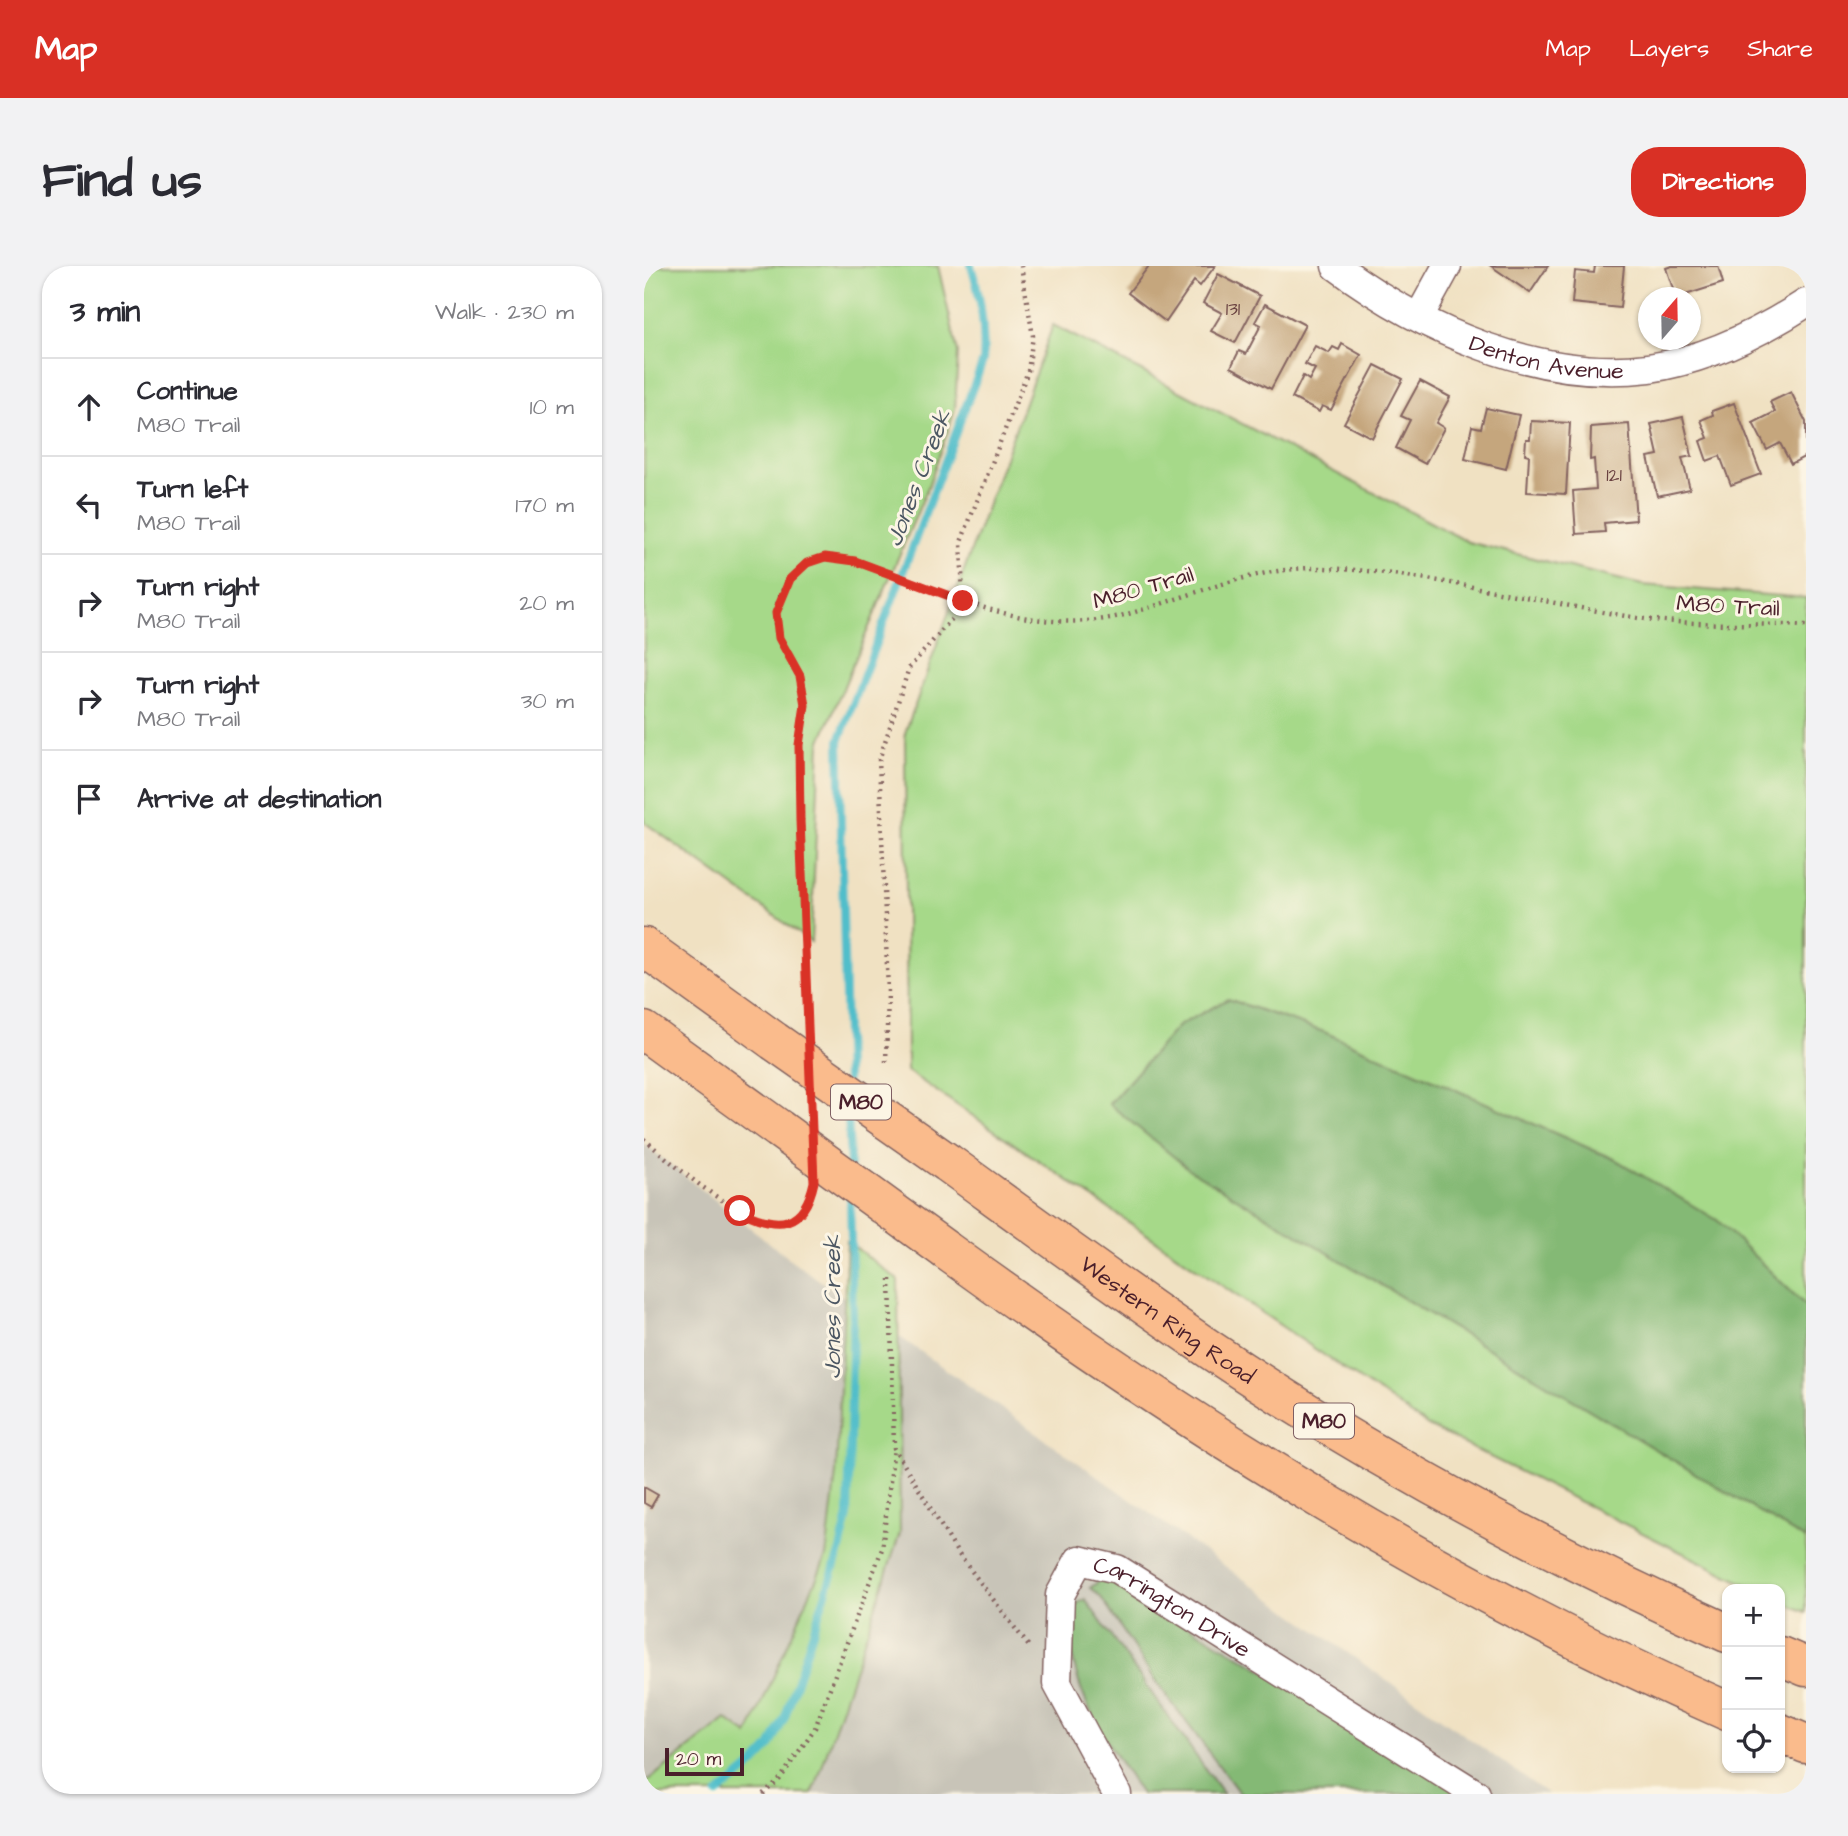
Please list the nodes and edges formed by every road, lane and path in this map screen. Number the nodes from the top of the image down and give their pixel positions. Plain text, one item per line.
1 (1021, 266) edge
2 (1336, 266) edge
3 (1447, 266) edge
4 (1806, 303) edge
5 (1419, 317) junction
6 (963, 601) junction
7 (1806, 626) edge
8 (644, 947) edge
9 (644, 1031) edge
10 (791, 1039) junction
11 (886, 1062) dead end
12 (644, 1139) edge
13 (814, 1182) dead end
14 (890, 1279) dead end
15 (894, 1448) junction
16 (1722, 1631) edge
17 (1785, 1658) edge
18 (1806, 1667) edge
19 (1057, 1683) junction
20 (1725, 1710) edge
21 (1785, 1735) edge
22 (1806, 1744) edge
23 (763, 1794) edge
24 (1117, 1794) edge
25 (1476, 1794) edge

1 - 6 path
2 - 5 street, Denton Avenue
3 - 5 street
4 - 5 street, Denton Avenue
6 - 7 path, M80 Trail
6 - 10 path, M80 Trail
6 - 11 path
8 - 10 highway, Western Ring Road / M80
9 - 20 highway, bridge
10 - 16 highway, Western Ring Road / M80, bridge
12 - 13 path
14 - 15 path
15 - 19 path
15 - 23 path
17 - 18 highway
19 - 24 street
19 - 25 street, Carrington Drive
21 - 22 highway

